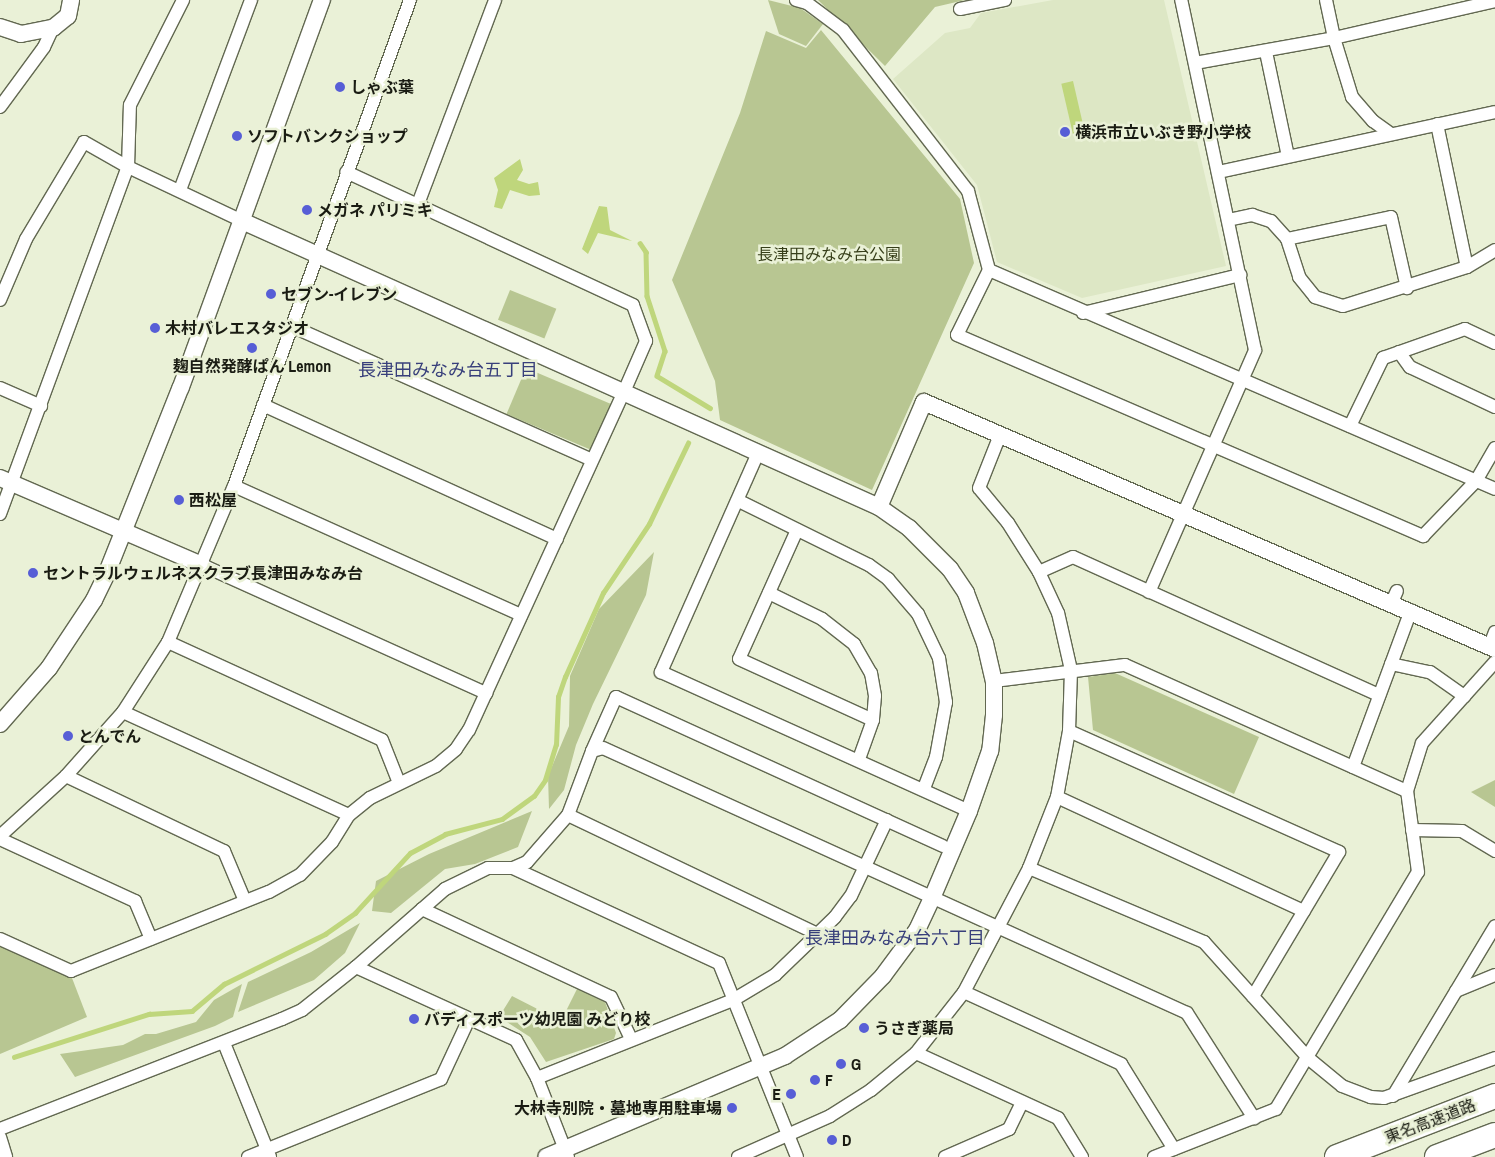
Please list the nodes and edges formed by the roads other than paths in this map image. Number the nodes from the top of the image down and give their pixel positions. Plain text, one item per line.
1 (71, 0) edge
2 (182, 0) edge
3 (251, 0) edge
4 (322, 0) edge
5 (410, 0) edge
6 (495, 0) edge
7 (796, 0) edge
8 (1005, 0) edge
9 (1181, 0) edge
10 (1326, 0) edge
11 (1434, 0) edge
12 (1495, 1) edge
13 (960, 9) dead end
14 (1439, 12) junction
15 (0, 27) edge
16 (53, 28) junction
17 (1334, 38) junction
18 (1266, 52) junction
19 (1195, 64) junction
20 (0, 107) edge
21 (1495, 112) edge
22 (1438, 124) junction
23 (1391, 134) junction
24 (1288, 156) junction
25 (128, 167) junction
26 (346, 172) junction
27 (1218, 172) junction
28 (180, 190) junction
29 (418, 204) junction
30 (242, 220) junction
31 (1228, 220) junction
32 (1287, 239) junction
33 (1495, 250) edge
34 (317, 255) junction
35 (1467, 267) junction
36 (989, 270) junction
37 (1240, 276) junction
38 (1407, 288) junction
39 (0, 300) edge
40 (1083, 313) junction
41 (291, 326) junction
42 (1495, 343) edge
43 (1399, 352) junction
44 (1242, 379) junction
45 (0, 388) edge
46 (623, 394) junction
47 (263, 405) junction
48 (41, 406) junction
49 (1495, 407) edge
50 (1350, 426) junction
51 (1000, 435) junction
52 (1213, 444) junction
53 (1495, 448) edge
54 (758, 453) junction
55 (592, 460) junction
56 (6, 480) edge
57 (1476, 481) junction
58 (234, 486) junction
59 (1495, 488) edge
60 (739, 501) junction
61 (879, 507) junction
62 (0, 514) edge
63 (1182, 515) junction
64 (797, 530) junction
65 (125, 532) junction
66 (557, 539) junction
67 (202, 566) junction
68 (1039, 572) junction
69 (1149, 592) junction
70 (768, 593) junction
71 (1411, 610) junction
72 (521, 615) junction
73 (168, 642) junction
74 (1493, 642) edge
75 (1495, 662) edge
76 (1391, 664) junction
77 (1071, 670) junction
78 (994, 681) junction
79 (486, 693) junction
80 (1379, 695) junction
81 (1464, 696) junction
82 (123, 712) junction
83 (873, 720) junction
84 (0, 724) edge
85 (1069, 731) junction
86 (592, 751) junction
87 (859, 759) junction
88 (1353, 767) junction
89 (66, 776) junction
90 (399, 783) junction
91 (924, 789) junction
92 (1408, 791) junction
93 (1057, 798) junction
94 (969, 811) junction
95 (349, 815) junction
96 (568, 815) junction
97 (887, 820) junction
98 (1412, 830) junction
99 (0, 837) edge
100 (944, 846) dead end
101 (1495, 851) edge
102 (865, 867) junction
103 (513, 868) junction
104 (1028, 868) junction
105 (932, 898) junction
106 (245, 902) junction
107 (422, 909) junction
108 (1304, 911) junction
109 (1495, 926) edge
110 (999, 929) junction
111 (820, 935) junction
112 (0, 939) edge
113 (151, 939) junction
114 (356, 967) junction
115 (1495, 975) edge
116 (1456, 991) junction
117 (964, 992) junction
118 (1253, 996) junction
119 (733, 1000) junction
120 (469, 1018) junction
121 (631, 1039) junction
122 (224, 1043) junction
123 (916, 1053) junction
124 (1308, 1058) junction
125 (1495, 1058) edge
126 (760, 1067) junction
127 (537, 1078) junction
128 (1393, 1096) junction
129 (1495, 1096) edge
130 (1022, 1102) junction
131 (1254, 1118) junction
132 (0, 1129) edge
133 (1495, 1135) edge
134 (788, 1136) junction
135 (0, 1138) edge
136 (1174, 1149) junction
137 (566, 1153) edge
138 (269, 1154) edge
139 (6, 1157) edge
140 (248, 1157) edge
141 (546, 1157) edge
142 (738, 1157) edge
143 (796, 1157) edge
144 (945, 1157) edge
145 (1082, 1157) edge
146 (1154, 1157) edge
147 (1337, 1157) edge
148 (1437, 1157) edge

1 - 16 street
2 - 25 street
3 - 28 street
4 - 30 street
5 - 26 street
6 - 29 street
7 - 36 street
8 - 13 street
9 - 19 street
10 - 17 street
11 - 14 street
12 - 14 street
14 - 17 street
15 - 16 street
16 - 20 street
17 - 18 street
17 - 23 street
18 - 19 street
18 - 24 street
19 - 27 street
21 - 22 street
22 - 23 street
22 - 35 street
23 - 24 street
24 - 27 street
25 - 28 street
25 - 39 street
25 - 48 street
26 - 29 street
26 - 34 street
27 - 31 street
28 - 30 street
29 - 46 street
30 - 34 street
30 - 65 street
31 - 32 street
31 - 37 street
32 - 38 street
32 - 38 street
33 - 35 street
34 - 41 street
34 - 46 street
35 - 38 street
36 - 40 street
36 - 52 street
37 - 40 street
37 - 44 street
40 - 44 street
41 - 47 street
41 - 55 street
42 - 43 street
43 - 49 street
43 - 50 street
44 - 50 street
44 - 52 street
45 - 48 street
46 - 54 street
46 - 55 street
47 - 58 street
47 - 66 street
48 - 56 street
50 - 57 street
51 - 61 street
51 - 63 street
51 - 68 street
52 - 57 street
52 - 63 street
53 - 57 street
54 - 60 street
54 - 61 street
55 - 66 street
56 - 62 street
56 - 65 street
57 - 59 street
58 - 67 street
58 - 72 street
60 - 64 street
60 - 87 street
61 - 78 street
63 - 69 street
63 - 71 street
64 - 70 street
64 - 91 street
65 - 67 street
65 - 84 street
66 - 72 street
67 - 73 street
67 - 79 street
68 - 69 street
68 - 77 street
69 - 80 street
70 - 83 street
70 - 83 street
71 - 74 street
71 - 76 street
72 - 79 street
73 - 82 street
73 - 90 street
75 - 81 street
76 - 80 street
76 - 81 street
77 - 78 street
77 - 85 street
77 - 88 street
78 - 94 street
79 - 90 street
80 - 88 street
81 - 92 street
82 - 89 street
82 - 95 street
83 - 87 street
85 - 93 street
85 - 108 street
86 - 96 street
86 - 97 street
86 - 102 street
87 - 91 street
88 - 92 street
89 - 99 street
89 - 106 street
90 - 95 street
91 - 94 street
92 - 98 street
93 - 104 street
93 - 108 street
94 - 105 street
95 - 106 street
96 - 103 street
96 - 111 street
97 - 100 street
97 - 102 street
98 - 101 street
98 - 124 street
99 - 113 street
102 - 105 street
102 - 111 street
103 - 107 street
103 - 119 street
104 - 110 street
104 - 118 street
105 - 110 street
105 - 126 street
106 - 113 street
107 - 114 street
107 - 121 street
108 - 118 street
109 - 116 street
110 - 117 street
110 - 131 street
111 - 119 street
112 - 113 street
114 - 120 street
114 - 122 street
115 - 116 street
116 - 128 street
117 - 123 street
117 - 136 street
118 - 124 street
119 - 121 street
119 - 126 street
120 - 127 street
120 - 138 street
121 - 127 street
122 - 132 street
122 - 138 street
123 - 130 street
123 - 134 street
124 - 128 street
124 - 131 street
125 - 128 street
126 - 134 street
126 - 137 street
127 - 137 street
129 - 147 highway, 東名高速道路
130 - 144 street
130 - 145 street
131 - 136 street
133 - 148 highway
134 - 142 street
134 - 143 street
135 - 139 street
136 - 146 street
137 - 141 street
138 - 140 street

